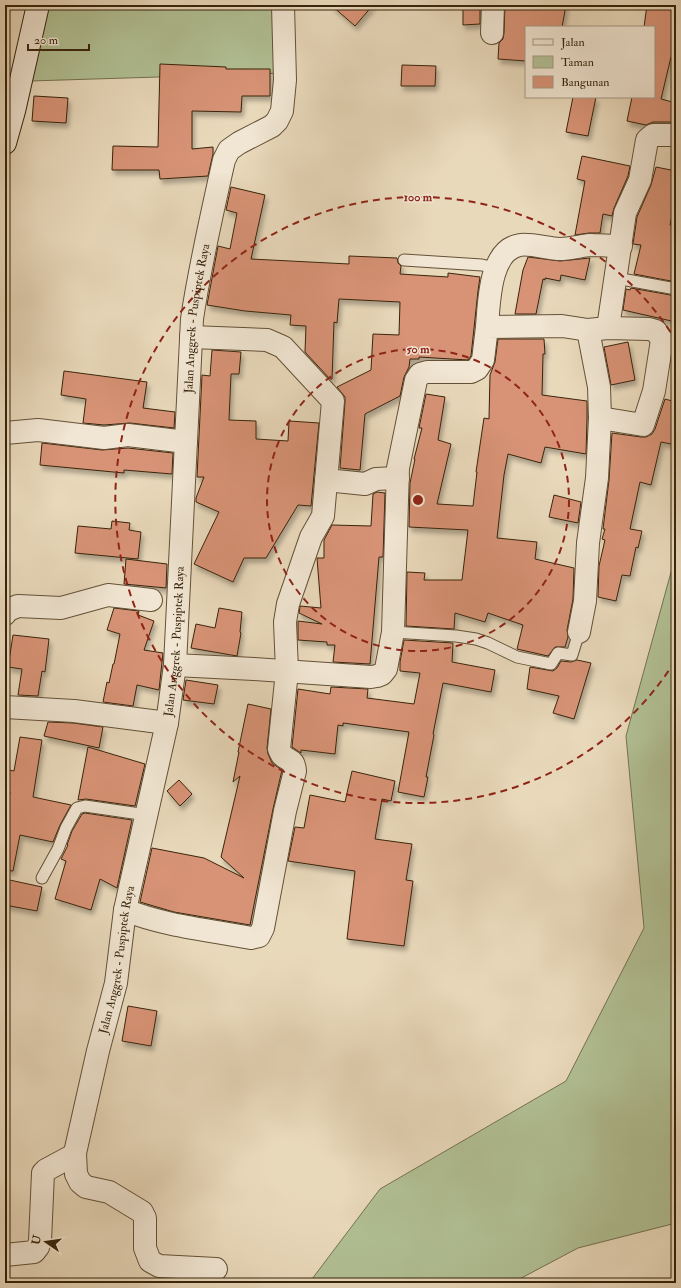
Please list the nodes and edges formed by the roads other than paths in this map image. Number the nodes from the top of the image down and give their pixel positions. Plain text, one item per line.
1 (38, 5) edge
2 (283, 5) edge
3 (493, 5) edge
4 (492, 33) dead end
5 (676, 135) edge
6 (5, 143) edge
7 (621, 246) junction
8 (404, 260) dead end
9 (495, 268) junction
10 (616, 278) junction
11 (676, 289) edge
12 (487, 327) junction
13 (598, 329) junction
14 (191, 337) junction
15 (600, 418) junction
16 (5, 434) edge
17 (186, 442) junction
18 (398, 478) junction
19 (326, 480) junction
20 (151, 600) dead end
21 (5, 614) edge
22 (393, 632) junction
23 (579, 632) joint
24 (175, 665) junction
25 (287, 671) junction
26 (5, 707) edge
27 (167, 723) junction
28 (147, 815) junction
29 (42, 878) dead end
30 (126, 910) junction
31 (75, 1153) junction
32 (5, 1255) edge
33 (216, 1269) dead end

1 - 6 street
2 - 14 street, Jalan Anggrek - Puspiptek Raya
3 - 4 street
5 - 7 street
7 - 9 street
7 - 10 street
8 - 9 lane
9 - 12 street
10 - 11 lane
10 - 13 street
12 - 13 street
12 - 18 street
13 - 15 street
13 - 15 street
14 - 17 street, Jalan Anggrek - Puspiptek Raya
14 - 19 street
15 - 23 street
16 - 17 street
17 - 24 street, Jalan Anggrek - Puspiptek Raya
18 - 19 street
18 - 22 street
19 - 25 street
20 - 21 street
22 - 23 lane
22 - 25 street
24 - 25 street
24 - 27 street, Jalan Anggrek - Puspiptek Raya
25 - 30 street
26 - 27 street
27 - 28 street, Jalan Anggrek - Puspiptek Raya
28 - 29 lane
28 - 30 street, Jalan Anggrek - Puspiptek Raya
30 - 31 street, Jalan Anggrek - Puspiptek Raya
31 - 32 street
31 - 33 street, Jalan Anggrek - Puspiptek Raya

